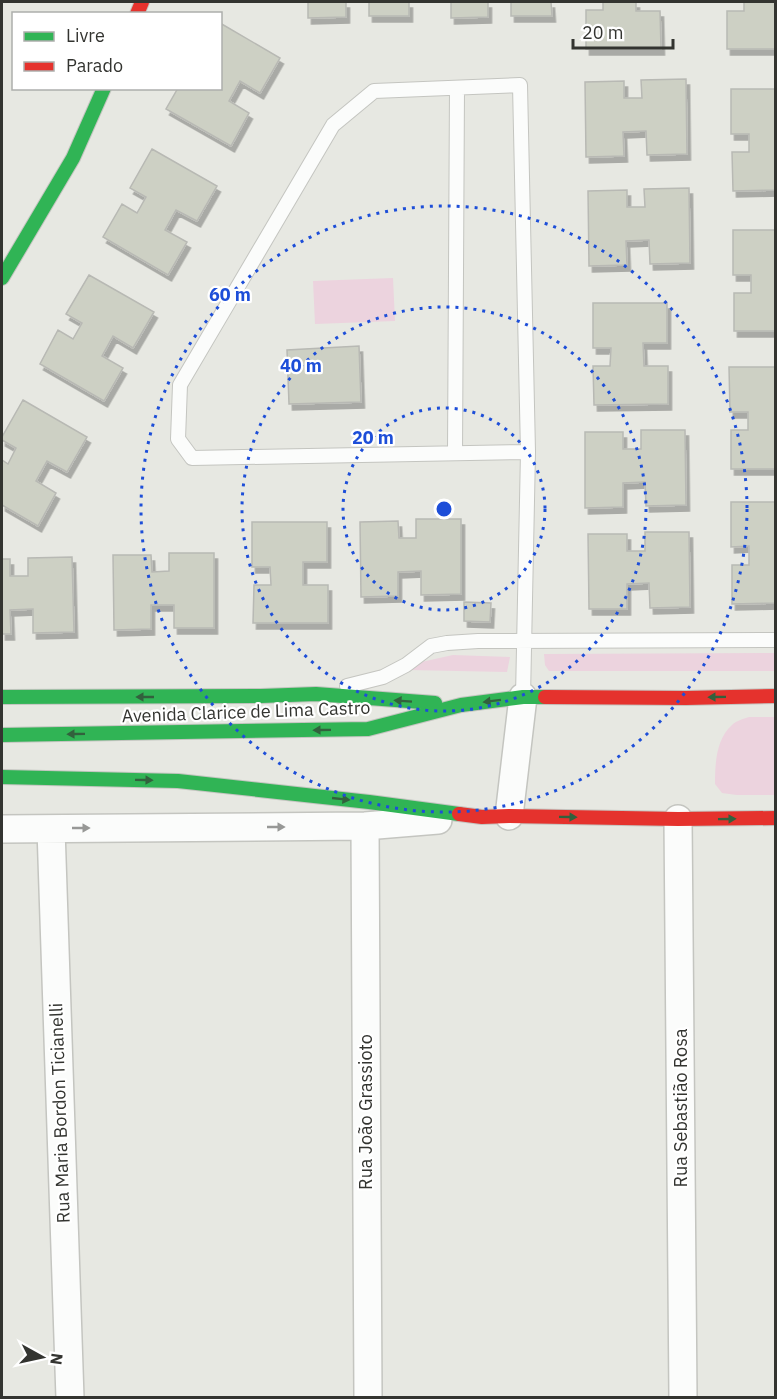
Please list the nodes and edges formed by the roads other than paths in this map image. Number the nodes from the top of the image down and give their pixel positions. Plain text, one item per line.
1 (457, 88) junction
2 (103, 90) edge
3 (7, 281) edge
4 (528, 452) junction
5 (455, 453) junction
6 (776, 640) edge
7 (524, 642) junction
8 (316, 694) junction
9 (776, 696) edge
10 (523, 697) junction
11 (2, 698) edge
12 (461, 705) junction
13 (2, 735) edge
14 (2, 777) edge
15 (509, 816) junction
16 (482, 817) junction
17 (776, 818) edge
18 (678, 819) junction
19 (365, 826) junction
20 (2, 829) edge
21 (51, 829) junction
22 (70, 1398) edge
23 (368, 1398) edge
24 (683, 1398) edge

1 - 4 lane
1 - 5 lane
1 - 5 lane
2 - 3 street
4 - 5 lane
4 - 7 lane
6 - 7 lane
7 - 8 lane
7 - 10 lane
8 -> 11 street
12 -> 8 street
9 -> 10 street, Avenida Clarice de Lima Castro
10 -> 12 street, Avenida Clarice de Lima Castro
10 - 15 street
12 -> 13 street, Avenida Clarice de Lima Castro
14 -> 16 street
15 - 16 street
15 -> 18 street
16 - 19 street
18 -> 17 street
18 - 24 street, Rua Sebastião Rosa
21 -> 19 street
19 - 23 street, Rua João Grassioto
20 - 21 street
21 - 22 street, Rua Maria Bordon Ticianelli

